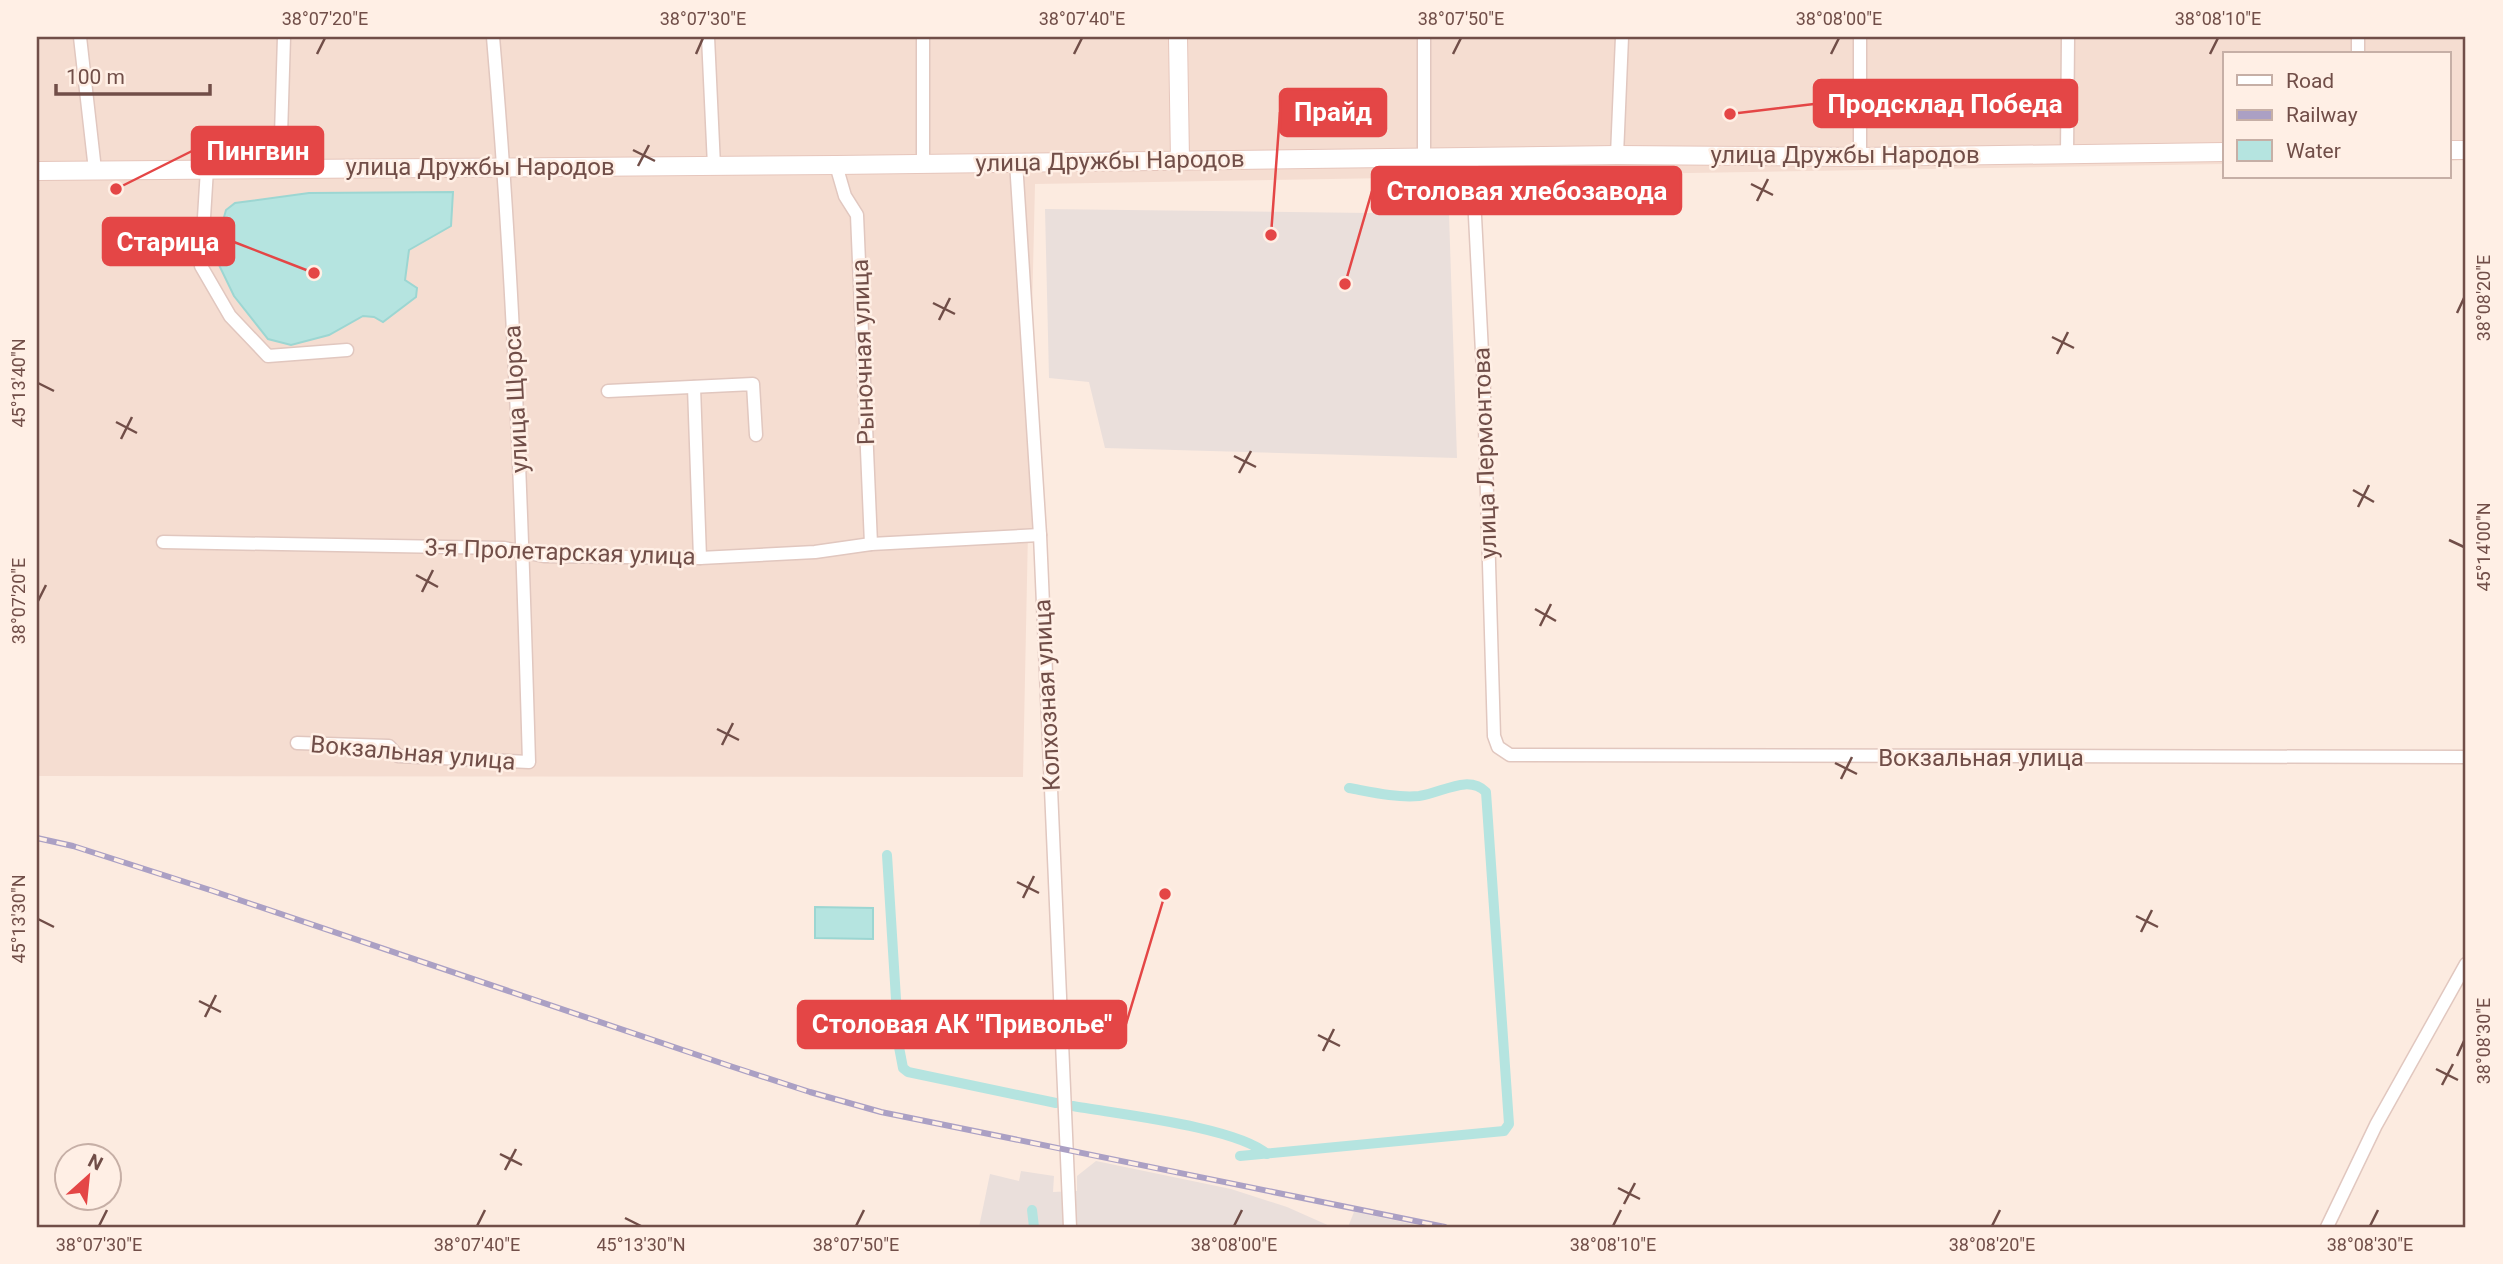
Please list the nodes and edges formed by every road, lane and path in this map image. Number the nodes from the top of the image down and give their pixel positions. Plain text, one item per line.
1 (80, 37) edge
2 (284, 37) edge
3 (493, 37) edge
4 (708, 37) edge
5 (923, 37) edge
6 (1178, 37) edge
7 (1424, 37) edge
8 (1622, 37) edge
9 (1860, 37) edge
10 (2068, 37) edge
11 (1179, 129) junction
12 (2223, 152) edge
13 (2067, 154) junction
14 (1617, 155) junction
15 (1860, 157) junction
16 (1424, 158) junction
17 (1472, 158) junction
18 (1155, 160) junction
19 (1180, 160) junction
20 (1216, 160) junction
21 (1016, 162) junction
22 (923, 163) junction
23 (836, 165) junction
24 (714, 166) junction
25 (505, 167) junction
26 (280, 168) junction
27 (207, 169) junction
28 (95, 170) junction
29 (37, 171) edge
30 (347, 350) dead end
31 (694, 387) junction
32 (608, 391) dead end
33 (756, 435) dead end
34 (1040, 535) junction
35 (163, 542) dead end
36 (871, 544) junction
37 (523, 551) junction
38 (700, 558) junction
39 (298, 743) dead end
40 (1498, 747) joint
41 (2466, 757) edge
42 (529, 762) joint
43 (2466, 964) edge
44 (1070, 1227) edge
45 (2327, 1227) edge

1 - 28 street
2 - 26 street
3 - 25 street, улица Щорса
4 - 24 street
5 - 22 street
6 - 11 street
7 - 16 street
8 - 14 street
9 - 15 street
10 - 13 street
11 - 18 street
11 - 19 street
11 - 20 street
12 - 13 street, улица Дружбы Народов
13 - 15 street, улица Дружбы Народов
14 - 15 street, улица Дружбы Народов
14 - 17 street, улица Дружбы Народов
16 - 17 street, улица Дружбы Народов
16 - 20 street, улица Дружбы Народов
17 - 40 street, улица Лермонтова
18 - 19 street, улица Дружбы Народов
18 - 21 street, улица Дружбы Народов
19 - 20 street, улица Дружбы Народов
21 - 22 street, улица Дружбы Народов
21 - 34 street, Колхозная улица
22 - 23 street, улица Дружбы Народов
23 - 24 street, улица Дружбы Народов
23 - 36 street, Рыночная улица
24 - 25 street, улица Дружбы Народов
25 - 26 street, улица Дружбы Народов
25 - 37 street, улица Щорса
26 - 27 street, улица Дружбы Народов
27 - 28 street, улица Дружбы Народов
27 - 30 street
28 - 29 street, улица Дружбы Народов
31 - 32 street
31 - 33 street
31 - 38 street
34 - 36 street, 3-я Пролетарская улица
34 - 44 street, Колхозная улица
35 - 37 street, 3-я Пролетарская улица
36 - 38 street, 3-я Пролетарская улица
37 - 38 street, 3-я Пролетарская улица
37 - 42 street, улица Щорса
39 - 42 street, Вокзальная улица
40 - 41 street, Вокзальная улица
43 - 45 street

